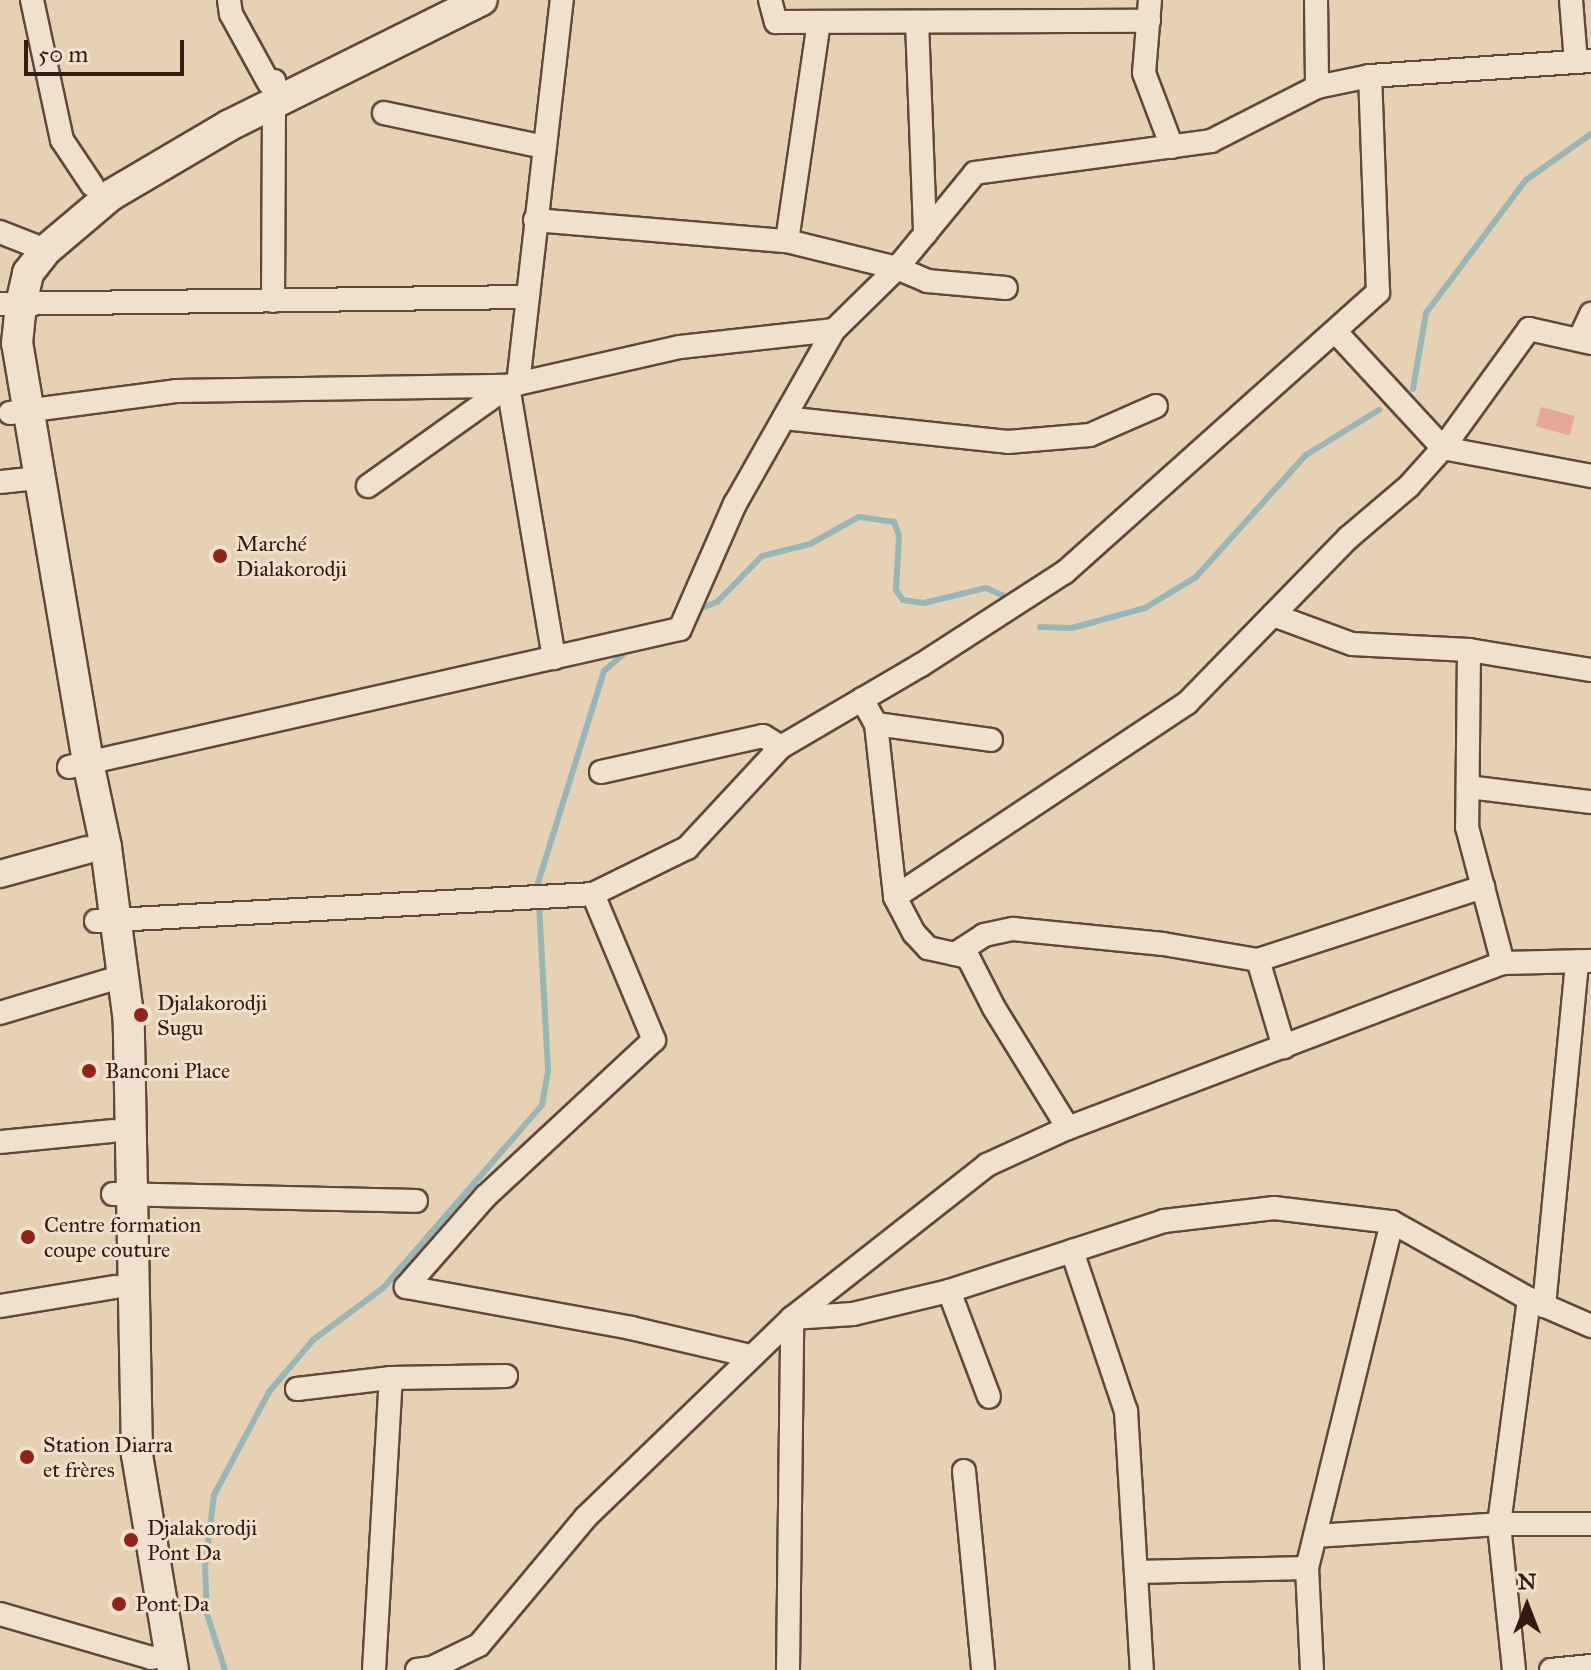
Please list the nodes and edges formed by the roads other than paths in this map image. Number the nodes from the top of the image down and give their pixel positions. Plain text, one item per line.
1 (32, 0) edge
2 (229, 0) edge
3 (437, 0) edge
4 (482, 0) edge
5 (562, 0) edge
6 (770, 0) edge
7 (1316, 0) edge
8 (1571, 0) edge
9 (1150, 10) edge
10 (912, 15) edge
11 (819, 22) junction
12 (1584, 61) edge
13 (1370, 76) junction
14 (1317, 87) junction
15 (272, 89) junction
16 (384, 113) dead end
17 (544, 147) junction
18 (1172, 147) junction
19 (92, 185) junction
20 (535, 220) junction
21 (925, 234) junction
22 (787, 241) junction
23 (24, 242) edge
24 (897, 268) junction
25 (1006, 288) dead end
26 (527, 297) junction
27 (273, 301) junction
28 (7, 304) edge
29 (1591, 314) edge
30 (834, 330) junction
31 (1335, 331) junction
32 (1585, 342) edge
33 (513, 385) junction
34 (1156, 406) dead end
35 (19, 412) junction
36 (784, 418) junction
37 (1443, 448) junction
38 (1591, 476) edge
39 (20, 480) edge
40 (368, 486) dead end
41 (1273, 615) junction
42 (1469, 650) junction
43 (554, 658) junction
44 (1591, 670) edge
45 (862, 699) junction
46 (876, 724) junction
47 (991, 740) dead end
48 (781, 747) junction
49 (78, 765) junction
50 (601, 772) dead end
51 (1468, 787) junction
52 (1591, 802) edge
53 (96, 848) junction
54 (0, 874) edge
55 (1483, 887) junction
56 (593, 894) junction
57 (895, 897) junction
58 (106, 921) junction
59 (955, 954) junction
60 (1258, 960) junction
61 (1584, 961) edge
62 (1503, 963) junction
63 (114, 979) junction
64 (0, 1013) edge
65 (1284, 1047) junction
66 (1068, 1128) junction
67 (112, 1131) junction
68 (0, 1142) edge
69 (122, 1194) junction
70 (416, 1201) dead end
71 (1392, 1222) junction
72 (1072, 1251) junction
73 (115, 1287) junction
74 (949, 1291) junction
75 (1536, 1303) junction
76 (0, 1306) edge
77 (792, 1318) junction
78 (1591, 1326) edge
79 (750, 1356) junction
80 (506, 1376) dead end
81 (391, 1378) junction
82 (297, 1389) dead end
83 (989, 1397) dead end
84 (964, 1471) dead end
85 (1499, 1524) junction
86 (1591, 1524) edge
87 (1315, 1536) junction
88 (1307, 1568) junction
89 (1136, 1572) junction
90 (0, 1614) edge
91 (162, 1663) edge
92 (1591, 1666) edge
93 (430, 1669) edge
94 (374, 1670) edge
95 (788, 1670) edge
96 (983, 1670) edge
97 (1142, 1670) edge
98 (1312, 1670) edge
99 (1514, 1670) edge
100 (1551, 1670) edge

1 - 19 street
2 - 15 street
3 - 15 main road
4 - 15 main road
5 - 17 street
6 - 11 street
7 - 14 street
8 - 12 street
9 - 10 street
9 - 18 street
10 - 11 street
10 - 21 street
11 - 22 street
12 - 13 street
13 - 14 street
13 - 31 street
14 - 18 street
15 - 19 main road
15 - 23 main road
15 - 27 street
16 - 17 street
17 - 20 street
18 - 21 street
19 - 23 main road
20 - 22 street
20 - 26 street
21 - 24 street
22 - 24 street
23 - 28 main road
24 - 25 street
24 - 30 street
26 - 27 street
26 - 33 street
27 - 28 street
28 - 35 main road
29 - 32 street
30 - 33 street
30 - 36 street
31 - 37 street
31 - 45 street
32 - 37 street
33 - 35 street
33 - 40 street
33 - 43 street
34 - 36 street
35 - 39 main road
36 - 43 street
37 - 38 street
37 - 41 street
39 - 49 main road
41 - 42 street
41 - 57 street
42 - 44 street
42 - 51 street
43 - 49 street
45 - 46 street
45 - 48 street
46 - 47 street
46 - 57 street
48 - 50 street
48 - 56 street
49 - 53 main road
51 - 52 street
51 - 55 street
53 - 54 street
53 - 58 main road
55 - 60 street
55 - 62 street
56 - 58 street
56 - 79 street
57 - 59 street
58 - 63 main road
59 - 60 street
59 - 66 street
60 - 65 street
61 - 62 street
61 - 75 street
62 - 65 street
63 - 64 street
63 - 67 main road
63 - 69 main road
65 - 66 street
66 - 77 street
67 - 68 street
67 - 69 main road
69 - 70 street
69 - 73 main road
69 - 91 main road
71 - 72 street
71 - 75 street
71 - 87 street
72 - 74 street
72 - 89 street
73 - 76 street
73 - 91 main road
74 - 77 street
74 - 83 street
75 - 78 street
75 - 85 street
77 - 79 street
77 - 95 street
79 - 93 street
80 - 81 street
81 - 82 street
81 - 94 street
84 - 96 street
85 - 86 street
85 - 87 street
85 - 99 street
87 - 88 street
88 - 89 street
88 - 98 street
89 - 97 street
90 - 91 street
92 - 100 street

